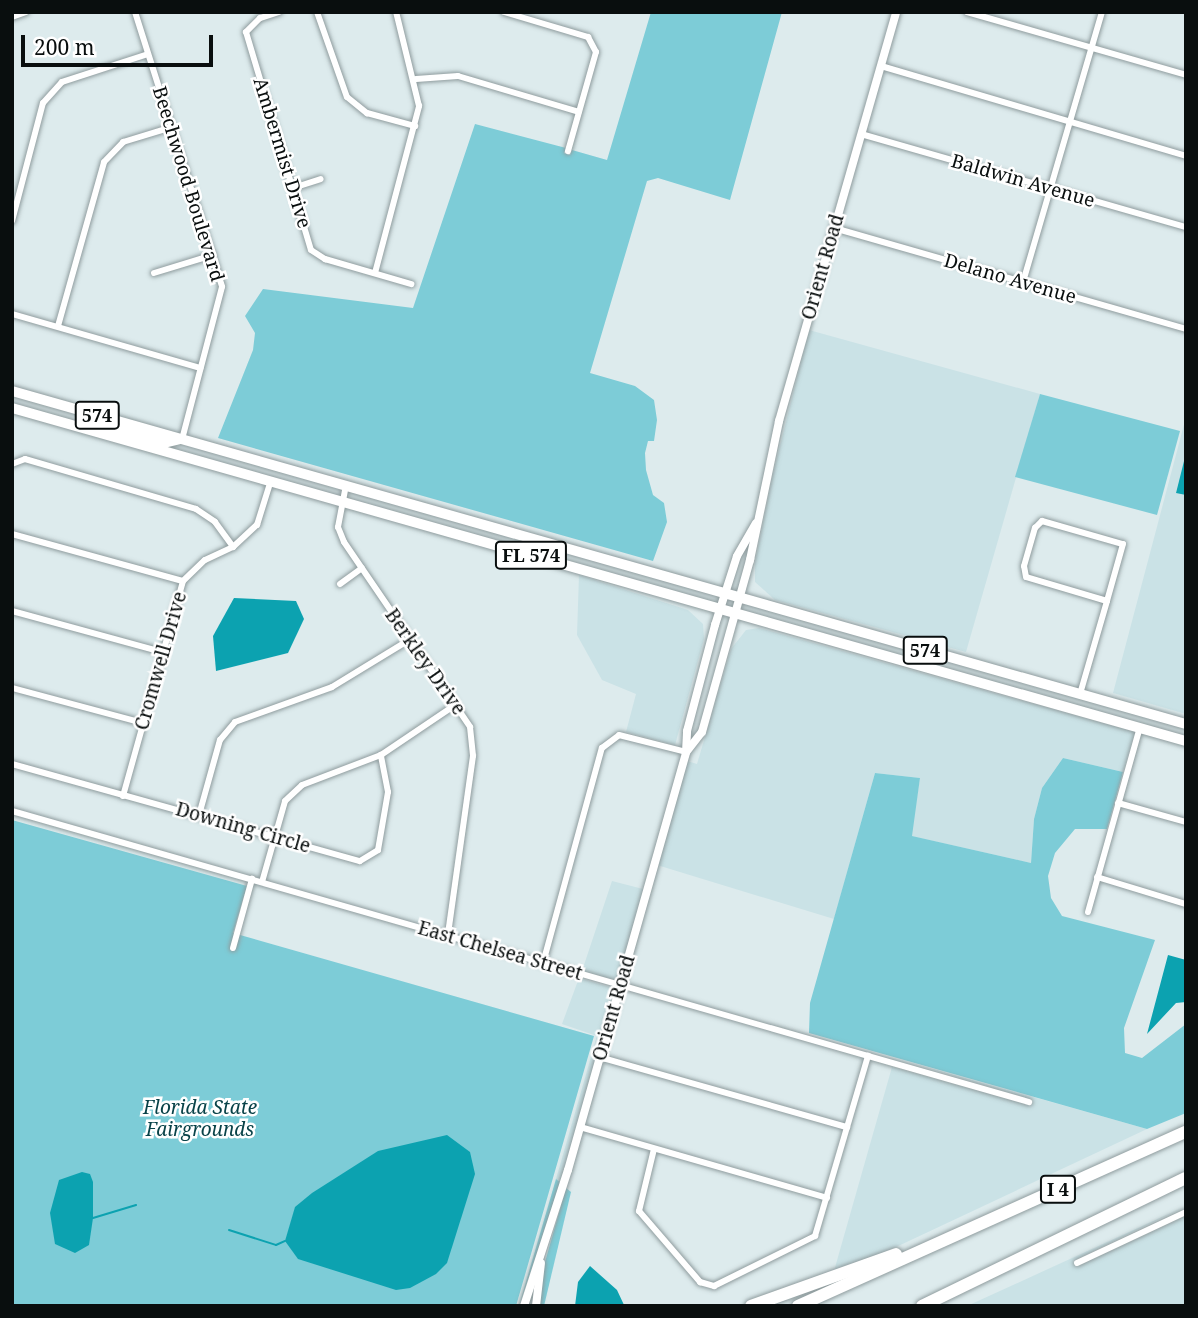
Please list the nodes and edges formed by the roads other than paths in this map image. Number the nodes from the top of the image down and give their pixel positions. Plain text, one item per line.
1 (26, 12) edge
2 (135, 12) edge
3 (279, 12) edge
4 (317, 12) edge
5 (396, 12) edge
6 (504, 12) edge
7 (897, 12) edge
8 (967, 12) edge
9 (1102, 12) edge
10 (12, 17) edge
11 (1091, 48) junction
12 (148, 54) junction
13 (881, 66) junction
14 (1186, 75) edge
15 (416, 79) junction
16 (579, 112) junction
17 (1069, 121) junction
18 (415, 126) junction
19 (172, 127) junction
20 (861, 134) junction
21 (568, 150) dead end
22 (1186, 156) edge
23 (321, 179) dead end
24 (293, 188) junction
25 (1050, 189) junction
26 (12, 221) edge
27 (1186, 227) edge
28 (834, 228) junction
29 (213, 255) junction
30 (154, 273) dead end
31 (375, 273) junction
32 (1023, 282) junction
33 (411, 284) dead end
34 (12, 314) edge
35 (58, 326) junction
36 (1186, 329) edge
37 (200, 368) junction
38 (12, 391) edge
39 (12, 408) edge
40 (89, 429) junction
41 (182, 439) junction
42 (195, 458) junction
43 (12, 464) edge
44 (271, 480) junction
45 (346, 485) junction
46 (342, 500) junction
47 (756, 523) junction
48 (12, 534) edge
49 (233, 547) junction
50 (362, 568) junction
51 (183, 581) junction
52 (340, 584) dead end
53 (725, 594) junction
54 (740, 598) junction
55 (1107, 601) junction
56 (12, 611) edge
57 (720, 611) junction
58 (735, 615) junction
59 (409, 640) junction
60 (162, 652) junction
61 (12, 688) edge
62 (1080, 694) junction
63 (455, 705) junction
64 (1124, 706) junction
65 (1102, 717) junction
66 (143, 723) junction
67 (1186, 724) edge
68 (1137, 727) junction
69 (1186, 741) edge
70 (686, 752) junction
71 (381, 755) junction
72 (12, 764) edge
73 (123, 796) junction
74 (1118, 803) junction
75 (12, 811) edge
76 (199, 816) junction
77 (1186, 822) edge
78 (275, 837) junction
79 (1097, 877) junction
80 (252, 879) junction
81 (262, 882) junction
82 (1186, 904) edge
83 (1088, 912) dead end
84 (448, 935) junction
85 (233, 948) dead end
86 (543, 964) junction
87 (621, 986) junction
88 (868, 1056) junction
89 (599, 1057) junction
90 (1029, 1102) dead end
91 (580, 1127) junction
92 (847, 1128) junction
93 (1186, 1132) edge
94 (654, 1149) junction
95 (1186, 1178) edge
96 (827, 1198) junction
97 (1186, 1212) edge
98 (930, 1246) junction
99 (541, 1263) junction
100 (1077, 1263) dead end
101 (964, 1286) junction
102 (524, 1306) edge
103 (536, 1306) edge
104 (751, 1306) edge
105 (798, 1306) edge
106 (922, 1306) edge
107 (929, 1306) edge

1 - 10 street
2 - 12 street, Beechwood Boulevard
3 - 24 street, Ambermist Drive
4 - 18 street
5 - 15 street
6 - 16 street
7 - 13 street, Orient Road
8 - 11 street
9 - 11 street
11 - 14 street
11 - 17 street
12 - 19 street, Beechwood Boulevard
12 - 26 street
13 - 17 street
13 - 20 street, Orient Road
15 - 16 street
15 - 18 street
16 - 21 street
17 - 22 street
17 - 25 street
18 - 31 street
19 - 29 street, Beechwood Boulevard
19 - 35 street
20 - 25 street, Baldwin Avenue
20 - 28 street, Orient Road
23 - 24 street
24 - 31 street, Ambermist Drive
25 - 27 street, Baldwin Avenue
25 - 32 street
28 - 32 street, Delano Avenue
28 - 47 street, Orient Road
29 - 30 street
29 - 37 street, Beechwood Boulevard
31 - 33 street, Ambermist Drive
32 - 36 street, Delano Avenue
34 - 35 street
35 - 37 street
37 - 41 street, Beechwood Boulevard
38 - 41 main road, 574
39 - 40 main road, FL 574
40 - 41 main road
40 - 42 main road, FL 574
41 - 42 main road
41 - 45 main road, 574
42 - 44 main road, FL 574
43 - 49 street
44 - 46 main road, FL 574
44 - 49 street, Cromwell Drive
45 - 46 street, Berkley Drive
45 - 53 main road, 574
46 - 50 street, Berkley Drive
46 - 57 main road, FL 574
47 - 53 street, Orient Road
47 - 54 street, Orient Road
48 - 51 street
49 - 51 street, Cromwell Drive
50 - 52 street
50 - 59 street, Berkley Drive
51 - 60 street, Cromwell Drive
53 - 54 main road, 574
53 - 57 street, Orient Road
54 - 58 street, Orient Road
54 - 62 main road, 574
55 - 55 street
55 - 62 street
56 - 60 street
57 - 58 main road, FL 574
57 - 70 street, Orient Road
58 - 65 main road, FL 574
58 - 70 street, Orient Road
59 - 63 street, Berkley Drive
59 - 76 street
60 - 66 street, Cromwell Drive
61 - 66 street
62 - 64 main road, 574
63 - 71 street
63 - 84 street, Berkley Drive
64 - 65 main road
64 - 67 main road, 574
64 - 68 main road
65 - 68 main road, FL 574
66 - 73 street, Cromwell Drive
68 - 69 main road, FL 574
68 - 74 street
70 - 86 street
70 - 87 street, Orient Road
71 - 78 street
71 - 78 street, Downing Circle
72 - 73 street, Downing Circle
73 - 76 street, Downing Circle
74 - 77 street
74 - 79 street
75 - 80 street, East Chelsea Street
76 - 78 street, Downing Circle
78 - 81 street
79 - 82 street
79 - 83 street
80 - 81 street, East Chelsea Street
80 - 85 street
81 - 84 street, East Chelsea Street
84 - 86 street, East Chelsea Street
86 - 87 street, East Chelsea Street
87 - 88 street, East Chelsea Street
87 - 89 street, Orient Road
88 - 90 street, East Chelsea Street
88 - 92 street
89 - 91 street, Orient Road
89 - 92 street
91 - 94 street
91 - 99 street, Orient Road
92 - 96 street
93 - 98 highway, I 4
94 - 96 street
94 - 96 street
95 - 101 highway, I 4
97 - 100 street
98 - 104 highway
98 - 105 highway, I 4
99 - 102 street, Orient Road
99 - 103 street, Orient Road
101 - 106 highway, I 4
101 - 107 highway

